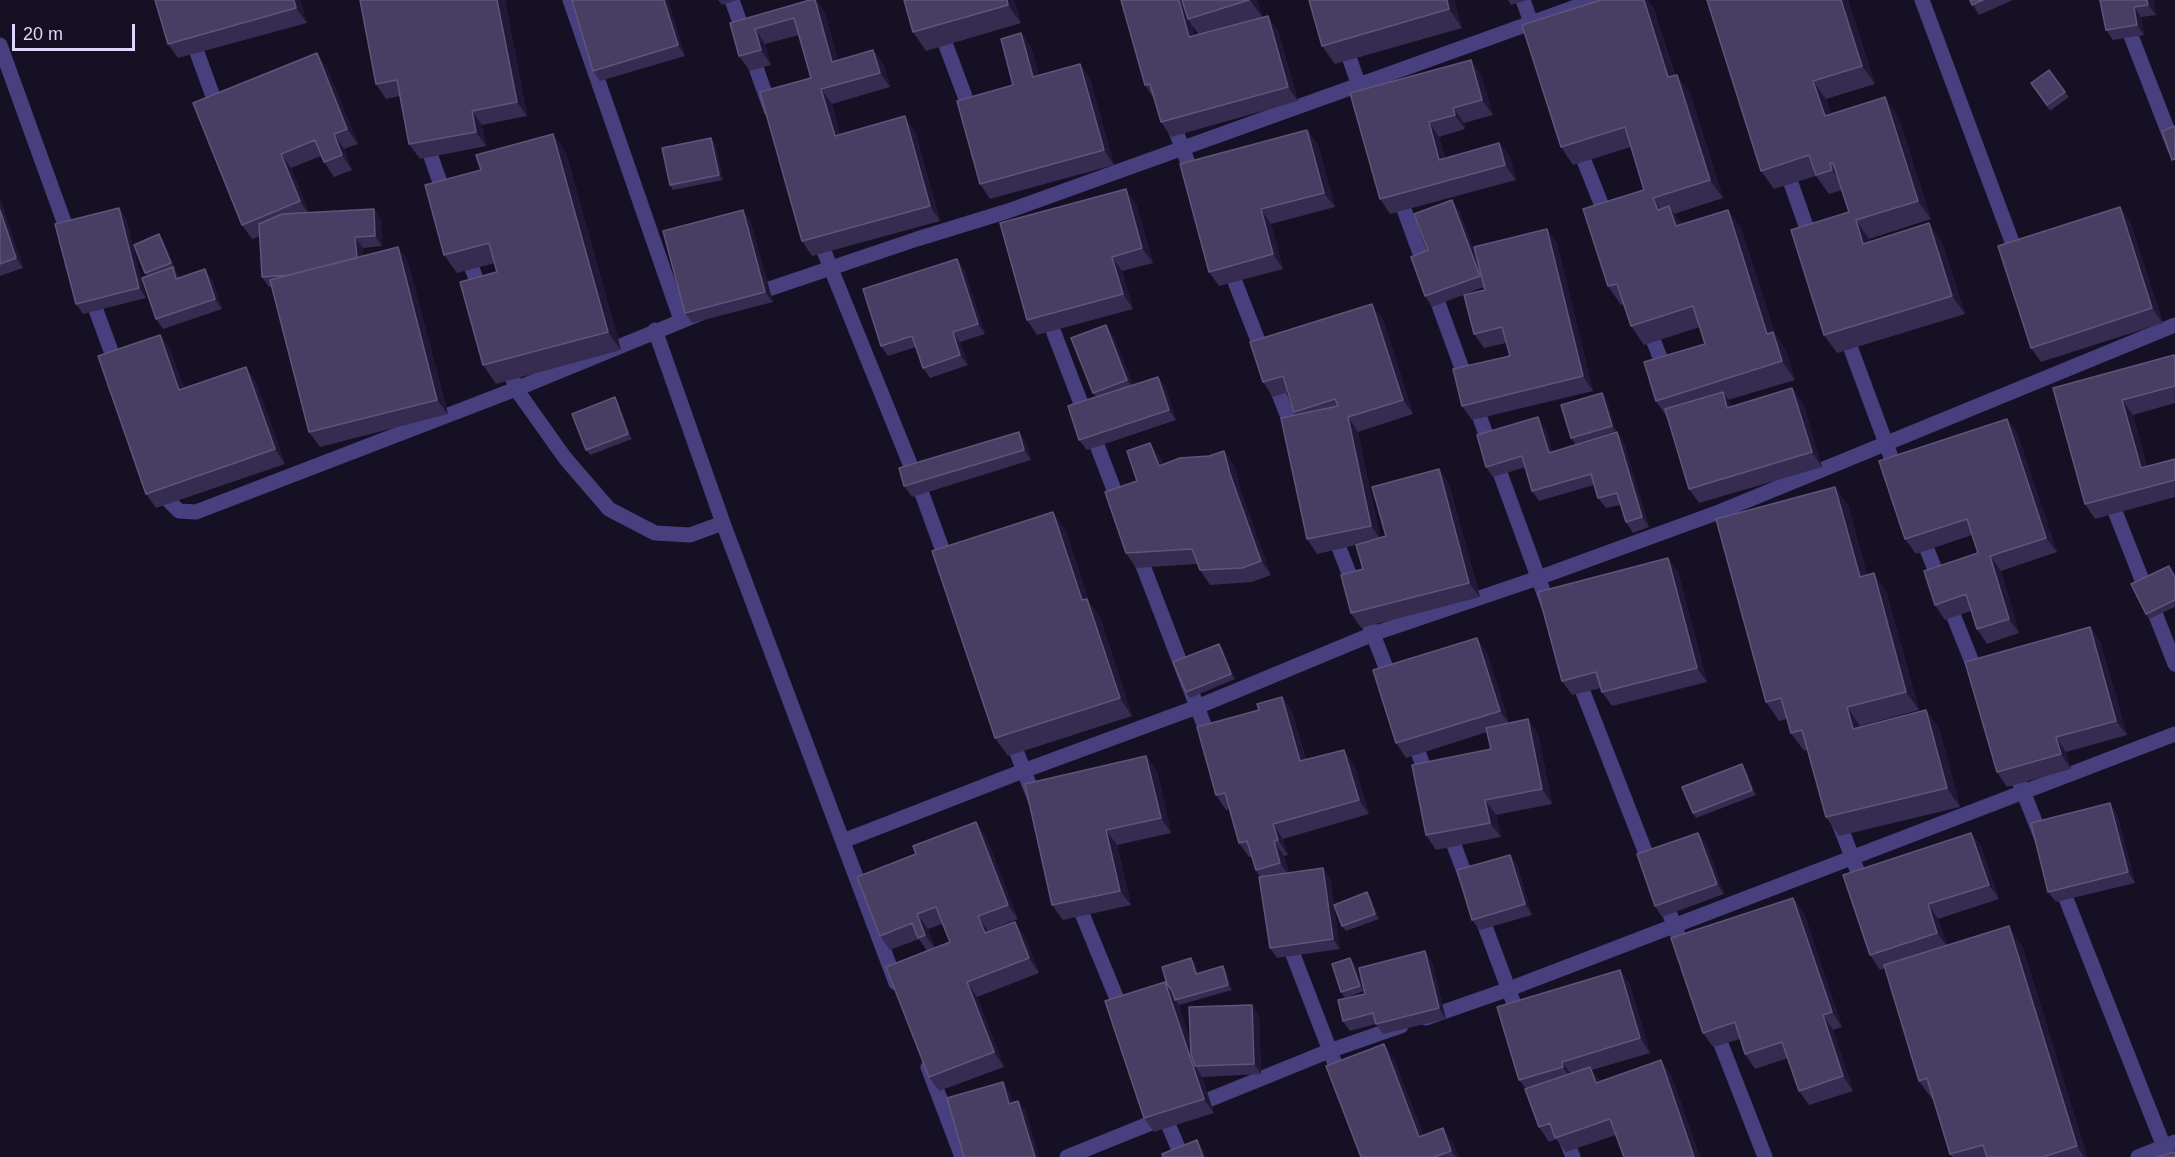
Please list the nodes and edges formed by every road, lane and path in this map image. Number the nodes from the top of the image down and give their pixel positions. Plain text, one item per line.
1 (178, 0) edge
2 (570, 0) edge
3 (732, 0) edge
4 (929, 0) edge
5 (1523, 0) edge
6 (1594, 0) edge
7 (1922, 0) edge
8 (2117, 0) edge
9 (1336, 21) edge
10 (1531, 22) junction
11 (0, 45) edge
12 (1540, 45) edge
13 (1359, 86) junction
14 (1167, 106) edge
15 (1367, 108) edge
16 (418, 122) edge
17 (778, 129) edge
18 (227, 133) edge
19 (979, 134) edge
20 (1574, 134) edge
21 (1182, 148) junction
22 (2175, 149) edge
23 (1781, 155) edge
24 (1392, 176) edge
25 (1199, 192) edge
26 (451, 211) edge
27 (809, 215) edge
28 (459, 233) edge
29 (1612, 234) edge
30 (1221, 248) edge
31 (76, 254) edge
32 (1817, 255) edge
33 (831, 267) junction
34 (2024, 275) edge
35 (84, 276) edge
36 (1042, 299) edge
37 (488, 311) edge
38 (1642, 311) edge
39 (1837, 311) edge
40 (681, 320) junction
41 (2175, 325) edge
42 (655, 330) junction
43 (508, 366) edge
44 (124, 387) edge
45 (516, 388) junction
46 (1672, 389) edge
47 (1885, 444) junction
48 (1299, 446) edge
49 (156, 475) edge
50 (2103, 481) edge
51 (1902, 488) edge
52 (1325, 513) edge
53 (1916, 520) edge
54 (723, 523) junction
55 (1538, 578) junction
56 (954, 580) edge
57 (1555, 621) edge
58 (1373, 634) junction
59 (2175, 664) edge
60 (1572, 665) edge
61 (1985, 695) edge
62 (1399, 701) edge
63 (1197, 707) junction
64 (1407, 723) edge
65 (1007, 726) edge
66 (2175, 734) edge
67 (2007, 750) edge
68 (1218, 762) edge
69 (1023, 771) junction
70 (2024, 794) junction
71 (1830, 801) edge
72 (1041, 814) edge
73 (843, 842) junction
74 (2046, 849) edge
75 (1852, 856) junction
76 (2055, 871) edge
77 (1072, 890) edge
78 (1869, 901) edge
79 (1674, 925) junction
80 (1282, 929) edge
81 (1692, 969) edge
82 (1509, 990) junction
83 (901, 994) edge
84 (1709, 1014) edge
85 (1130, 1030) edge
86 (1526, 1034) edge
87 (921, 1048) edge
88 (1329, 1051) junction
89 (1346, 1093) edge
90 (1156, 1095) edge
91 (1556, 1112) edge
92 (1165, 1117) junction
93 (2169, 1149) edge
94 (962, 1157) edge
95 (1067, 1157) edge
96 (1182, 1157) edge
97 (1573, 1157) edge
98 (1765, 1157) edge
99 (2138, 1157) edge

1 - 18 street
2 - 40 street
3 - 17 street
4 - 19 street
5 - 10 street
6 - 10 street
7 - 34 street
8 - 22 street
9 - 13 street
10 - 12 street
10 - 13 street
11 - 31 street
13 - 15 street
13 - 21 street
14 - 21 street
16 - 26 street
20 - 29 street
21 - 25 street
21 - 33 street
23 - 32 street
24 - 55 street
27 - 33 street
28 - 37 street
30 - 48 street
33 - 40 street
33 - 56 street
35 - 44 street
36 - 63 street
38 - 46 street
39 - 47 street
40 - 42 street
41 - 47 street
42 - 45 street
42 - 54 street
43 - 45 street
45 - 49 street
45 - 54 street
47 - 51 street
47 - 55 street
50 - 59 street
52 - 58 street
53 - 61 street
54 - 73 street
55 - 57 street
55 - 58 street
58 - 62 street
58 - 63 street
60 - 79 street
63 - 68 street
63 - 69 street
64 - 82 street
65 - 69 street
66 - 70 street
67 - 70 street
69 - 72 street
69 - 73 street
70 - 74 street
70 - 75 street
71 - 75 street
73 - 83 street
75 - 78 street
75 - 79 street
76 - 93 street
77 - 85 street
79 - 81 street
79 - 82 street
80 - 88 street
82 - 86 street
82 - 88 street
84 - 98 street
87 - 94 street
88 - 89 street
88 - 92 street
90 - 92 street
91 - 97 street
92 - 95 street
92 - 96 street
93 - 99 street

